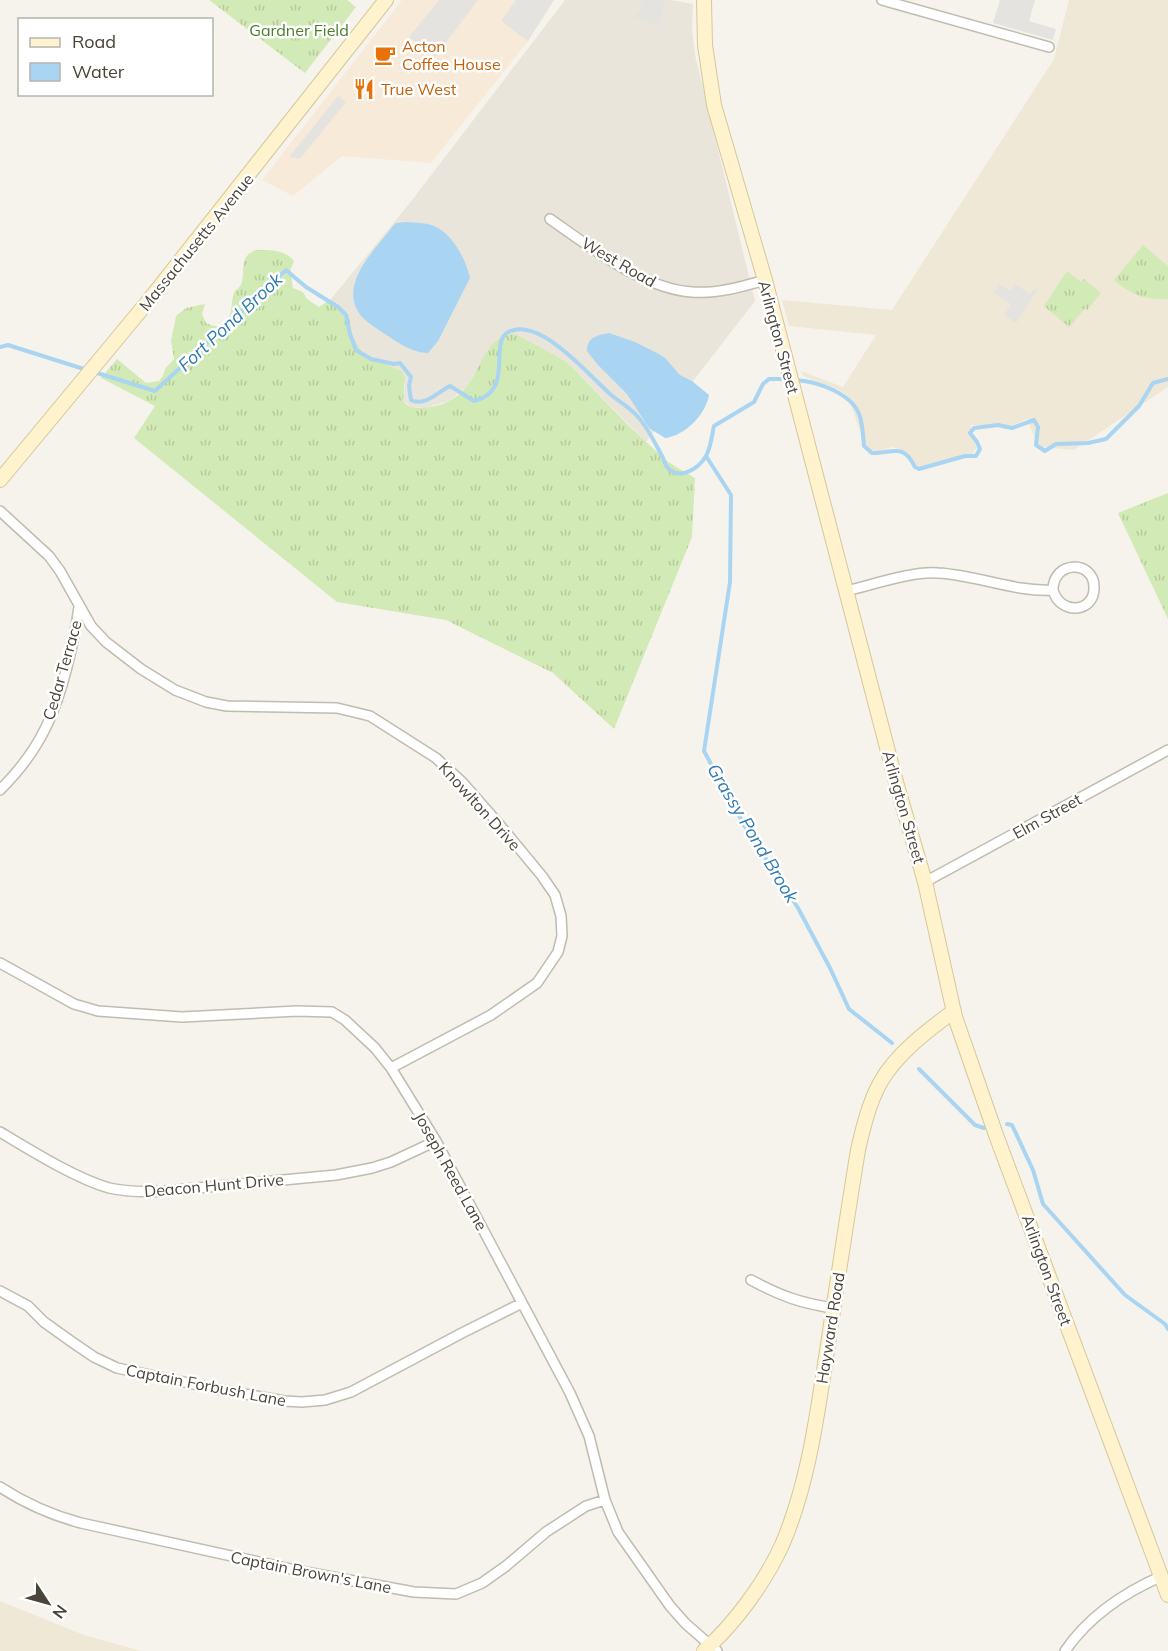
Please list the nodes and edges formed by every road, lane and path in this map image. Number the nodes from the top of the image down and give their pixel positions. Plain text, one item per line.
1 (386, 0) edge
2 (704, 0) edge
3 (882, 0) edge
4 (1049, 47) dead end
5 (550, 219) dead end
6 (765, 280) junction
7 (0, 480) edge
8 (0, 511) edge
9 (1053, 590) junction
10 (846, 591) junction
11 (79, 607) junction
12 (1168, 750) edge
13 (0, 790) edge
14 (925, 882) junction
15 (0, 963) edge
16 (954, 1011) junction
17 (391, 1068) junction
18 (0, 1132) edge
19 (436, 1141) junction
20 (751, 1280) dead end
21 (0, 1291) edge
22 (522, 1304) junction
23 (833, 1308) junction
24 (0, 1487) edge
25 (605, 1500) junction
26 (1162, 1576) junction
27 (1168, 1595) edge
28 (710, 1649) edge
29 (1065, 1651) edge

1 - 7 street, Massachusetts Avenue
2 - 6 street, Arlington Street
3 - 4 street
5 - 6 street, West Road
6 - 10 street, Arlington Street
8 - 11 street, Knowlton Drive
9 - 9 street
9 - 10 street
10 - 14 street, Arlington Street
11 - 13 street, Cedar Terrace
11 - 17 street, Knowlton Drive
12 - 14 street, Elm Street
14 - 16 street, Arlington Street
15 - 17 street, Joseph Reed Lane
16 - 23 street, Hayward Road
16 - 26 street, Arlington Street
17 - 19 street, Joseph Reed Lane
18 - 19 street, Deacon Hunt Drive
19 - 22 street, Joseph Reed Lane
20 - 23 street
21 - 22 street, Captain Forbush Lane
22 - 25 street, Joseph Reed Lane
23 - 28 street, Hayward Road
24 - 25 street, Captain Brown's Lane
25 - 28 street, Joseph Reed Lane
26 - 27 street, Arlington Street
26 - 29 street

